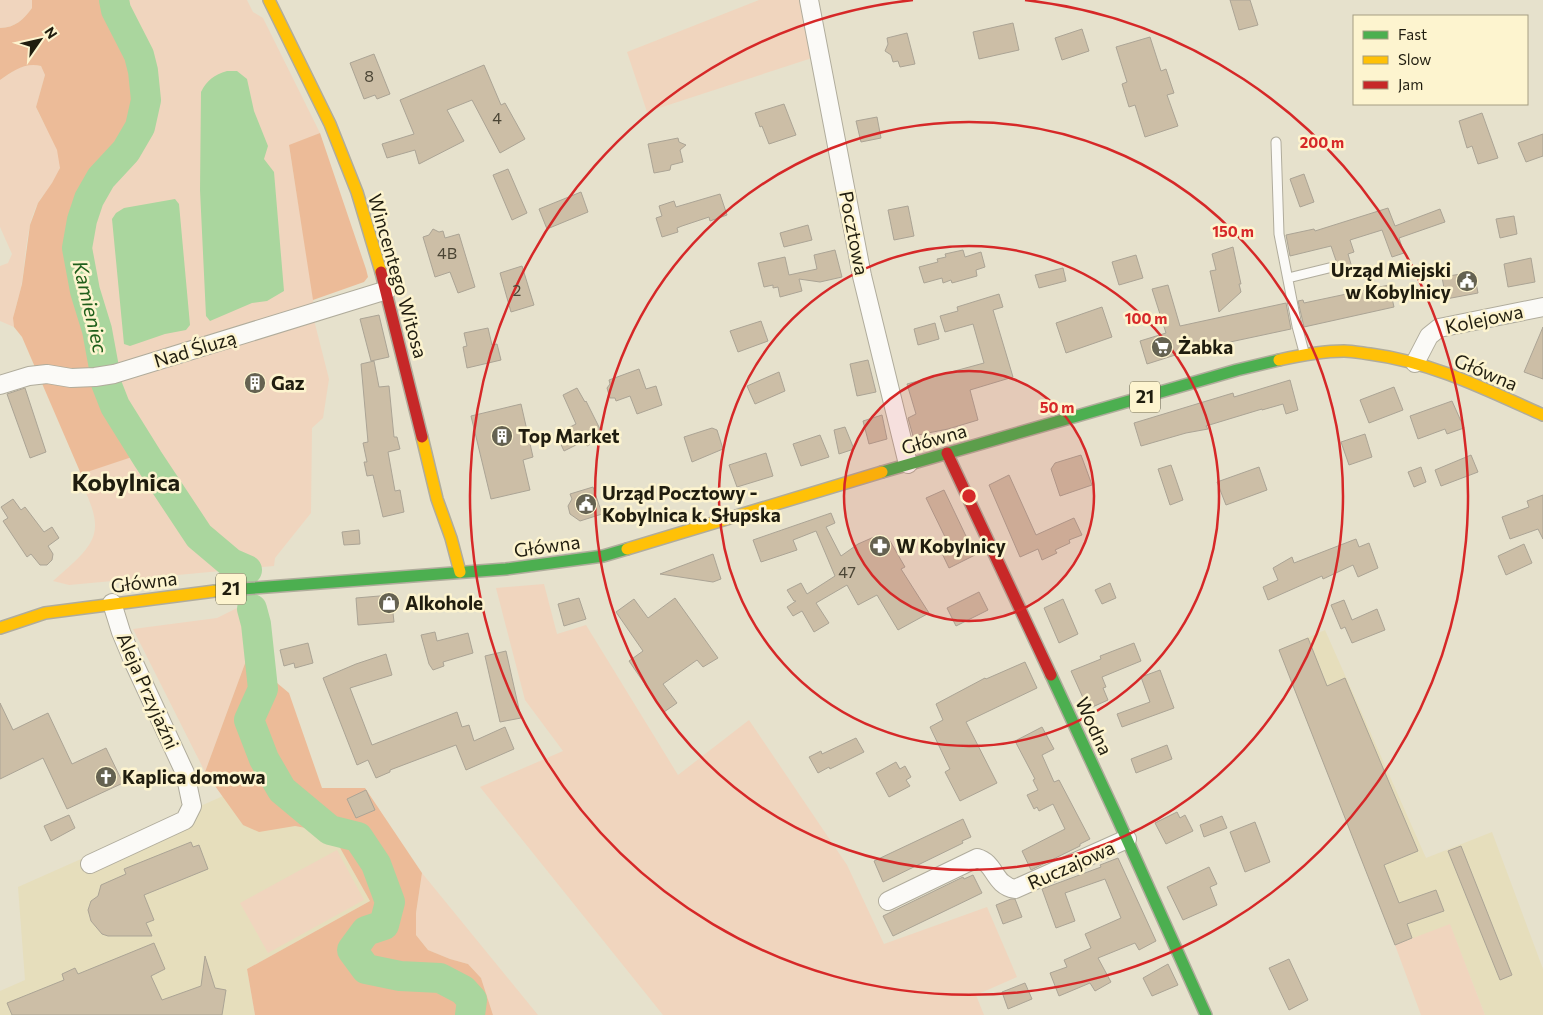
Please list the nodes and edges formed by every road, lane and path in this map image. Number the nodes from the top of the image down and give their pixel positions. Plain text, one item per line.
1 (269, 0) edge
2 (810, 0) edge
3 (1276, 142) dead end
4 (1333, 268) dead end
5 (1288, 278) junction
6 (387, 290) junction
7 (1543, 307) edge
8 (1305, 354) junction
9 (1415, 363) junction
10 (0, 385) edge
11 (1543, 415) edge
12 (946, 453) junction
13 (908, 464) junction
14 (460, 572) junction
15 (112, 603) junction
16 (0, 628) edge
17 (1127, 839) junction
18 (90, 864) dead end
19 (888, 901) dead end
20 (1206, 1015) edge

1 - 6 main road, Wincentego Witosa
2 - 13 street, Pocztowa
3 - 5 lane
4 - 5 lane
5 - 8 lane
6 - 10 street, Nad Śluzą
6 - 14 main road, Wincentego Witosa
7 - 9 street, Kolejowa
8 - 9 main road, Główna / 21
8 - 12 main road, Główna / 21
9 - 11 main road, Główna / 21
12 - 13 main road, Główna / 21
12 - 17 main road, Wodna
13 - 14 main road, Główna / 21
14 - 15 main road, Główna / 21
15 - 16 main road, Główna / 21
15 - 18 street, Aleja Przyjaźni
17 - 19 street, Ruczajowa
17 - 20 main road, Wodna

